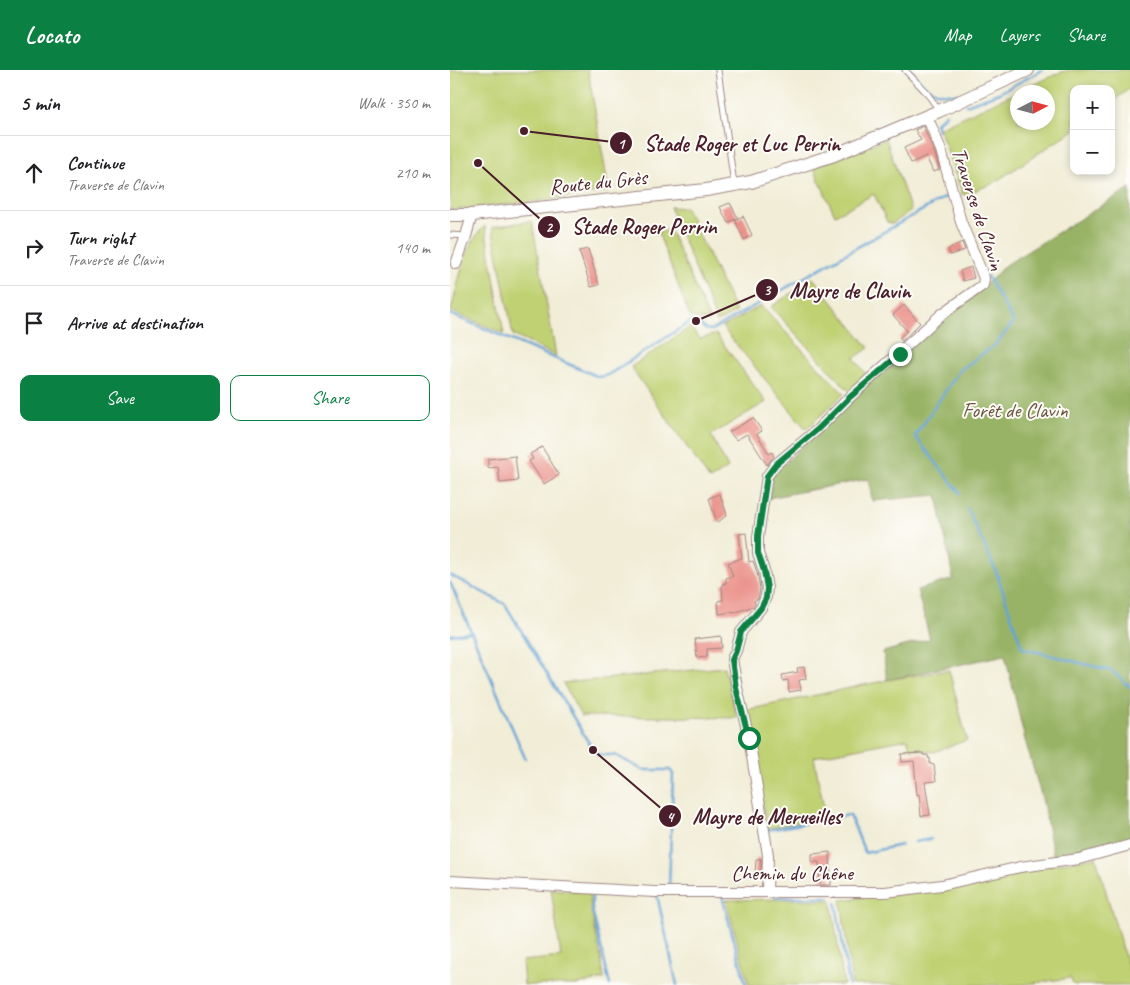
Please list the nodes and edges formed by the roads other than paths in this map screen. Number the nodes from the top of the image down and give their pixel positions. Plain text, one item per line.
1 (718, 70) edge
2 (905, 70) edge
3 (1028, 70) edge
4 (940, 111) junction
5 (927, 116) junction
6 (735, 185) junction
7 (450, 215) edge
8 (472, 215) junction
9 (450, 235) edge
10 (466, 236) junction
11 (455, 259) edge
12 (1130, 845) edge
13 (450, 881) edge
14 (767, 892) junction

1 - 6 lane
2 - 4 lane
3 - 4 street, Route du Grès
4 - 5 street, Route du Grès
5 - 6 street, Route du Grès
5 - 14 street, Traverse de Clavin
6 - 8 street, Route du Grès
7 - 8 street, Route du Grès
8 - 10 street
9 - 10 lane
10 - 11 street
12 - 14 street, Chemin du Chêne
13 - 14 street, Chemin du Chêne

